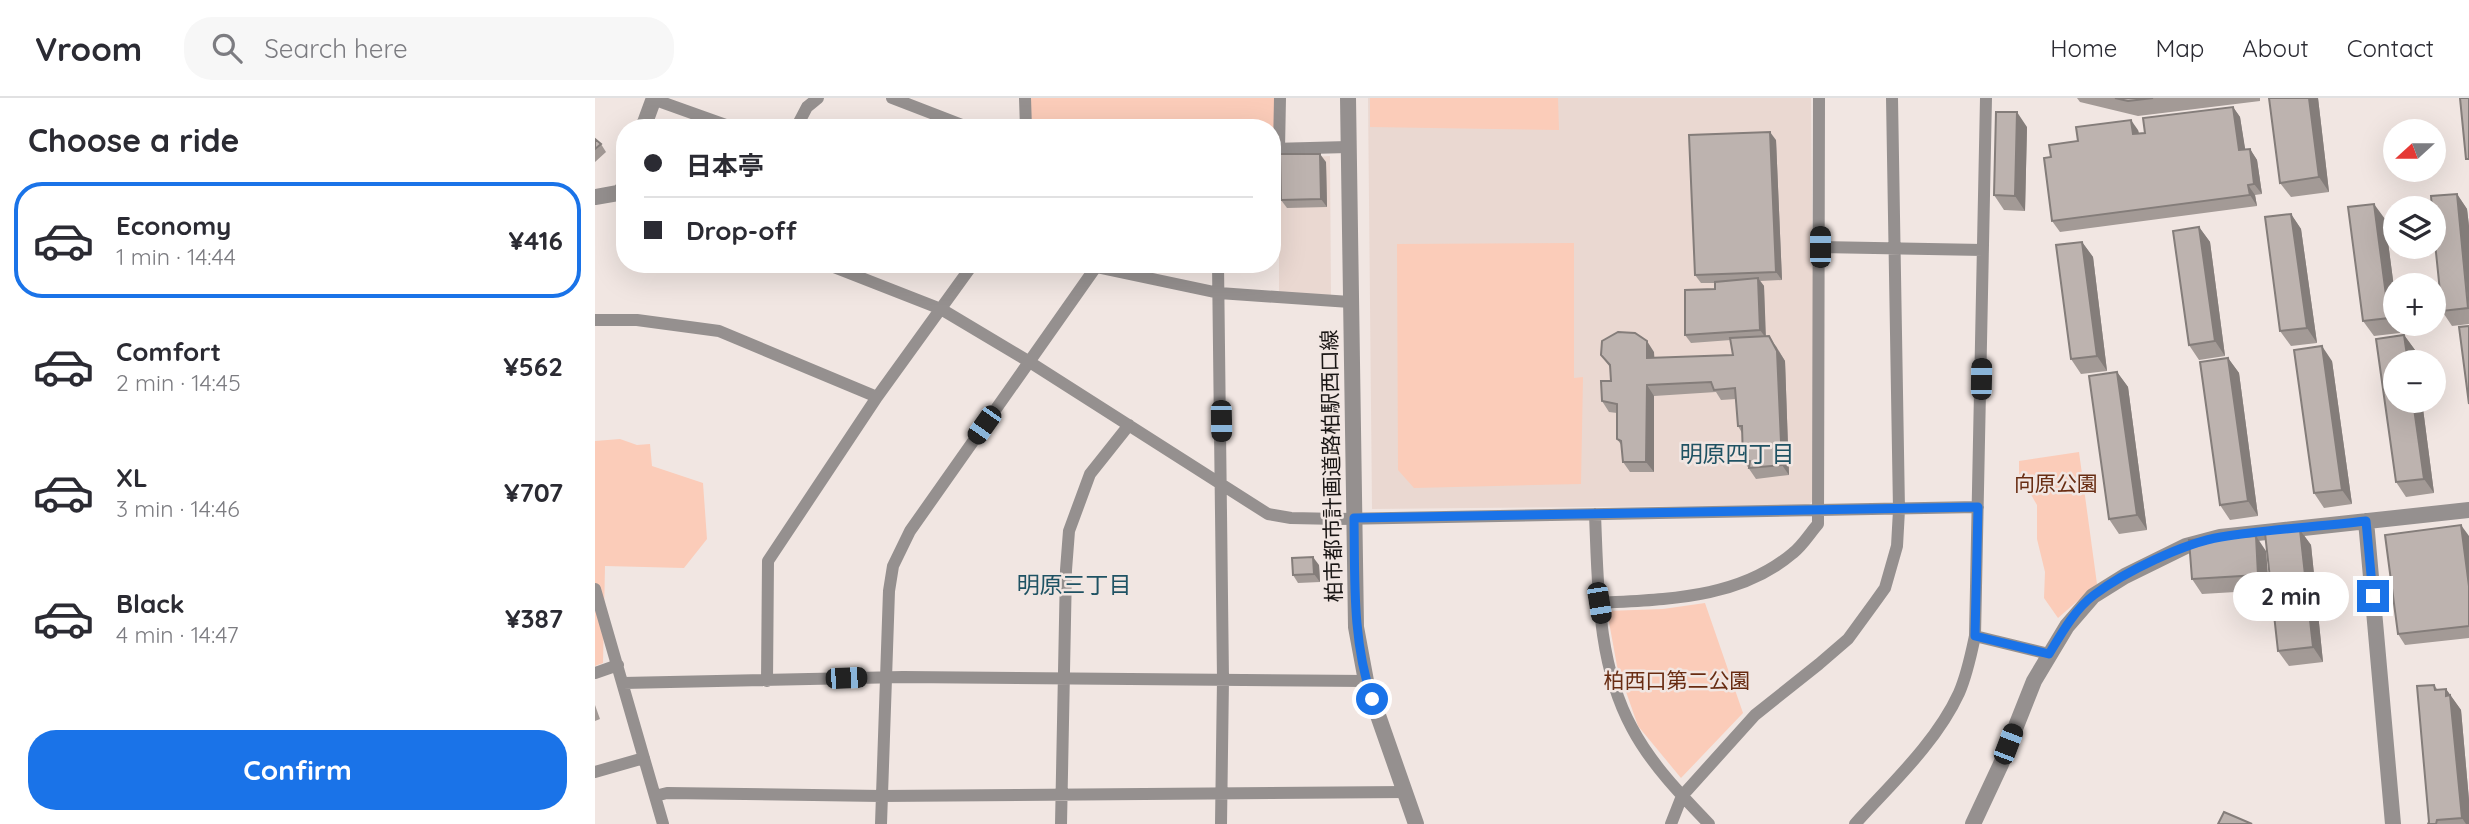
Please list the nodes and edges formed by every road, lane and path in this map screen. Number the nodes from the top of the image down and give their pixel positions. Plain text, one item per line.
1 (818, 98) edge
2 (892, 98) edge
3 (1025, 98) edge
4 (1280, 98) edge
5 (1348, 98) edge
6 (1819, 98) edge
7 (1892, 98) edge
8 (1986, 98) edge
9 (653, 99) edge
10 (646, 119) edge
11 (709, 119) edge
12 (801, 119) edge
13 (947, 119) edge
14 (1026, 119) edge
15 (1278, 119) edge
16 (1348, 147) junction
17 (1281, 149) edge
18 (616, 195) edge
19 (595, 197) edge
20 (1820, 247) junction
21 (1895, 249) junction
22 (1983, 250) junction
23 (849, 273) edge
24 (967, 273) edge
25 (1092, 273) edge
26 (1129, 273) edge
27 (1218, 273) edge
28 (1219, 293) junction
29 (1350, 302) junction
30 (941, 309) junction
31 (595, 320) edge
32 (1028, 361) junction
33 (877, 397) junction
34 (1129, 425) junction
35 (1221, 484) junction
36 (1978, 507) junction
37 (1899, 510) junction
38 (2469, 510) edge
39 (1820, 511) junction
40 (1595, 514) junction
41 (1354, 518) junction
42 (2366, 521) junction
43 (595, 589) edge
44 (1599, 603) junction
45 (1975, 636) junction
46 (2049, 654) junction
47 (618, 665) junction
48 (595, 673) edge
49 (886, 677) junction
50 (1064, 678) junction
51 (1223, 680) junction
52 (767, 681) junction
53 (1366, 681) junction
54 (623, 683) junction
55 (644, 758) junction
56 (595, 772) edge
57 (1405, 793) junction
58 (1221, 794) junction
59 (1062, 795) junction
60 (655, 796) junction
61 (881, 796) junction
62 (1682, 796) junction
63 (663, 824) edge
64 (881, 824) edge
65 (1061, 824) edge
66 (1221, 824) edge
67 (1416, 824) edge
68 (1671, 824) edge
69 (1709, 824) edge
70 (1855, 824) edge
71 (1973, 824) edge
72 (2393, 824) edge

1 - 12 street
2 - 13 street
3 - 14 street
4 - 15 street
5 - 16 street, 柏市都市計画道路柏駅西口線
6 - 20 street
7 - 21 street
8 - 22 street
9 - 10 street
9 - 11 street
16 - 17 street
16 - 29 street, 柏市都市計画道路柏駅西口線
18 - 19 street
20 - 21 street
20 - 39 street
21 - 22 street
21 - 37 street
22 - 36 street
23 - 30 street
24 - 30 street
25 - 32 street
26 - 28 street
27 - 28 street
28 - 29 street
28 - 35 street
29 - 41 street, 柏市都市計画道路柏駅西口線
30 - 32 street
30 - 33 street
31 - 33 street
32 - 34 street
32 - 49 street
33 - 52 street
34 - 35 street
34 - 50 street
35 - 41 street
35 - 51 street
36 - 37 street
36 - 45 street
37 - 39 street
37 - 62 street
38 - 42 street
39 - 40 street
39 - 44 street
40 - 41 street
40 - 44 street
41 - 53 street, 柏市都市計画道路柏駅西口線
42 - 46 street
42 - 72 street
43 - 47 street
44 - 62 street
45 - 46 street
45 - 70 street
46 - 71 street
47 - 48 street
47 - 54 street
49 - 50 street
49 - 52 street
49 - 61 street
50 - 51 street
50 - 59 street
51 - 53 street
51 - 58 street
52 - 54 street
53 - 57 street, 柏市都市計画道路柏駅西口線
54 - 55 street
55 - 56 street
55 - 60 street
57 - 58 street
57 - 67 street, 柏市都市計画道路柏駅西口線
58 - 59 street
58 - 66 street
59 - 61 street
59 - 65 street
60 - 61 street
60 - 63 street
61 - 64 street
62 - 68 street
62 - 69 street

